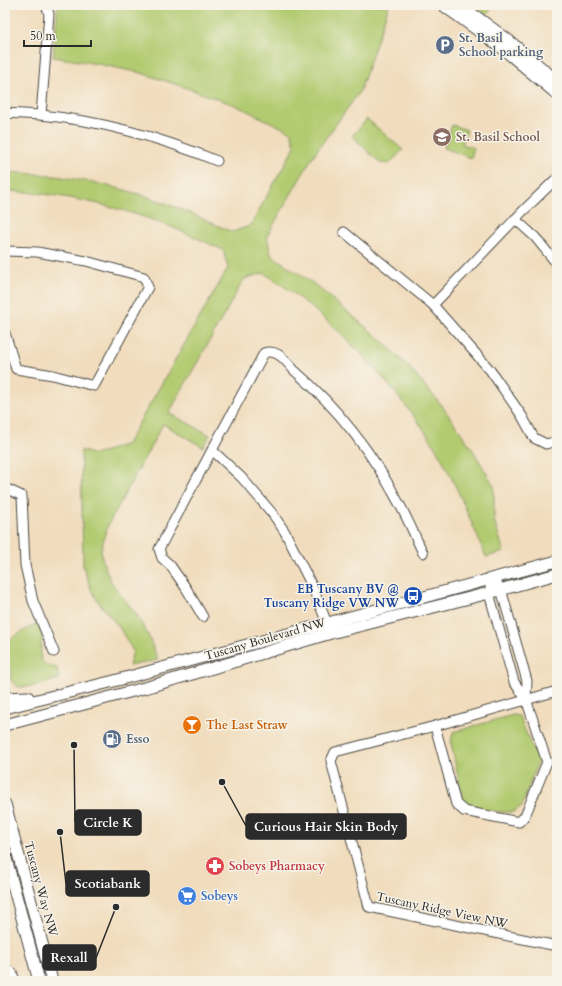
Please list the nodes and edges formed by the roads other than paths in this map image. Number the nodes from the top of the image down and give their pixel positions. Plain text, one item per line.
1 (46, 5) edge
2 (442, 5) edge
3 (460, 5) edge
4 (557, 81) edge
5 (557, 94) edge
6 (5, 113) edge
7 (41, 115) junction
8 (217, 161) dead end
9 (557, 178) edge
10 (515, 219) junction
11 (344, 232) dead end
12 (5, 251) edge
13 (557, 264) edge
14 (433, 305) junction
15 (5, 333) edge
16 (557, 442) edge
17 (212, 450) junction
18 (5, 488) edge
19 (423, 553) dead end
20 (557, 561) edge
21 (557, 574) edge
22 (492, 578) junction
23 (501, 589) junction
24 (489, 593) junction
25 (204, 617) dead end
26 (329, 628) junction
27 (54, 652) dead end
28 (557, 692) edge
29 (53, 697) junction
30 (5, 698) edge
31 (526, 699) junction
32 (5, 708) edge
33 (8, 724) edge
34 (435, 726) junction
35 (5, 736) edge
36 (5, 804) edge
37 (5, 855) edge
38 (557, 946) edge
39 (5, 969) edge
40 (15, 981) edge
41 (39, 981) edge
42 (52, 981) edge

1 - 7 street
2 - 5 street
3 - 4 street
6 - 7 street
7 - 8 street
9 - 10 street
10 - 13 street
10 - 14 street
11 - 14 street
12 - 15 street
14 - 16 street
17 - 19 street
17 - 25 street
17 - 26 street
18 - 27 street
20 - 22 street, Tuscany Boulevard NW
21 - 23 street, Tuscany Boulevard NW
22 - 23 street
22 - 24 street
22 - 26 street, Tuscany Boulevard NW
23 - 24 street, Tuscany Boulevard NW
23 - 31 street
24 - 26 street, Tuscany Boulevard NW
24 - 31 street
26 - 29 street, Tuscany Boulevard NW
26 - 33 street, Tuscany Boulevard NW
28 - 31 street, Tuscany Ridge View NW
29 - 30 street
29 - 32 street, Tuscany Boulevard NW
31 - 34 street, Tuscany Ridge View NW
31 - 34 street
33 - 35 street
34 - 38 street, Tuscany Ridge View NW
36 - 42 street, Tuscany Way NW
37 - 41 street, Tuscany Way NW
39 - 40 street

